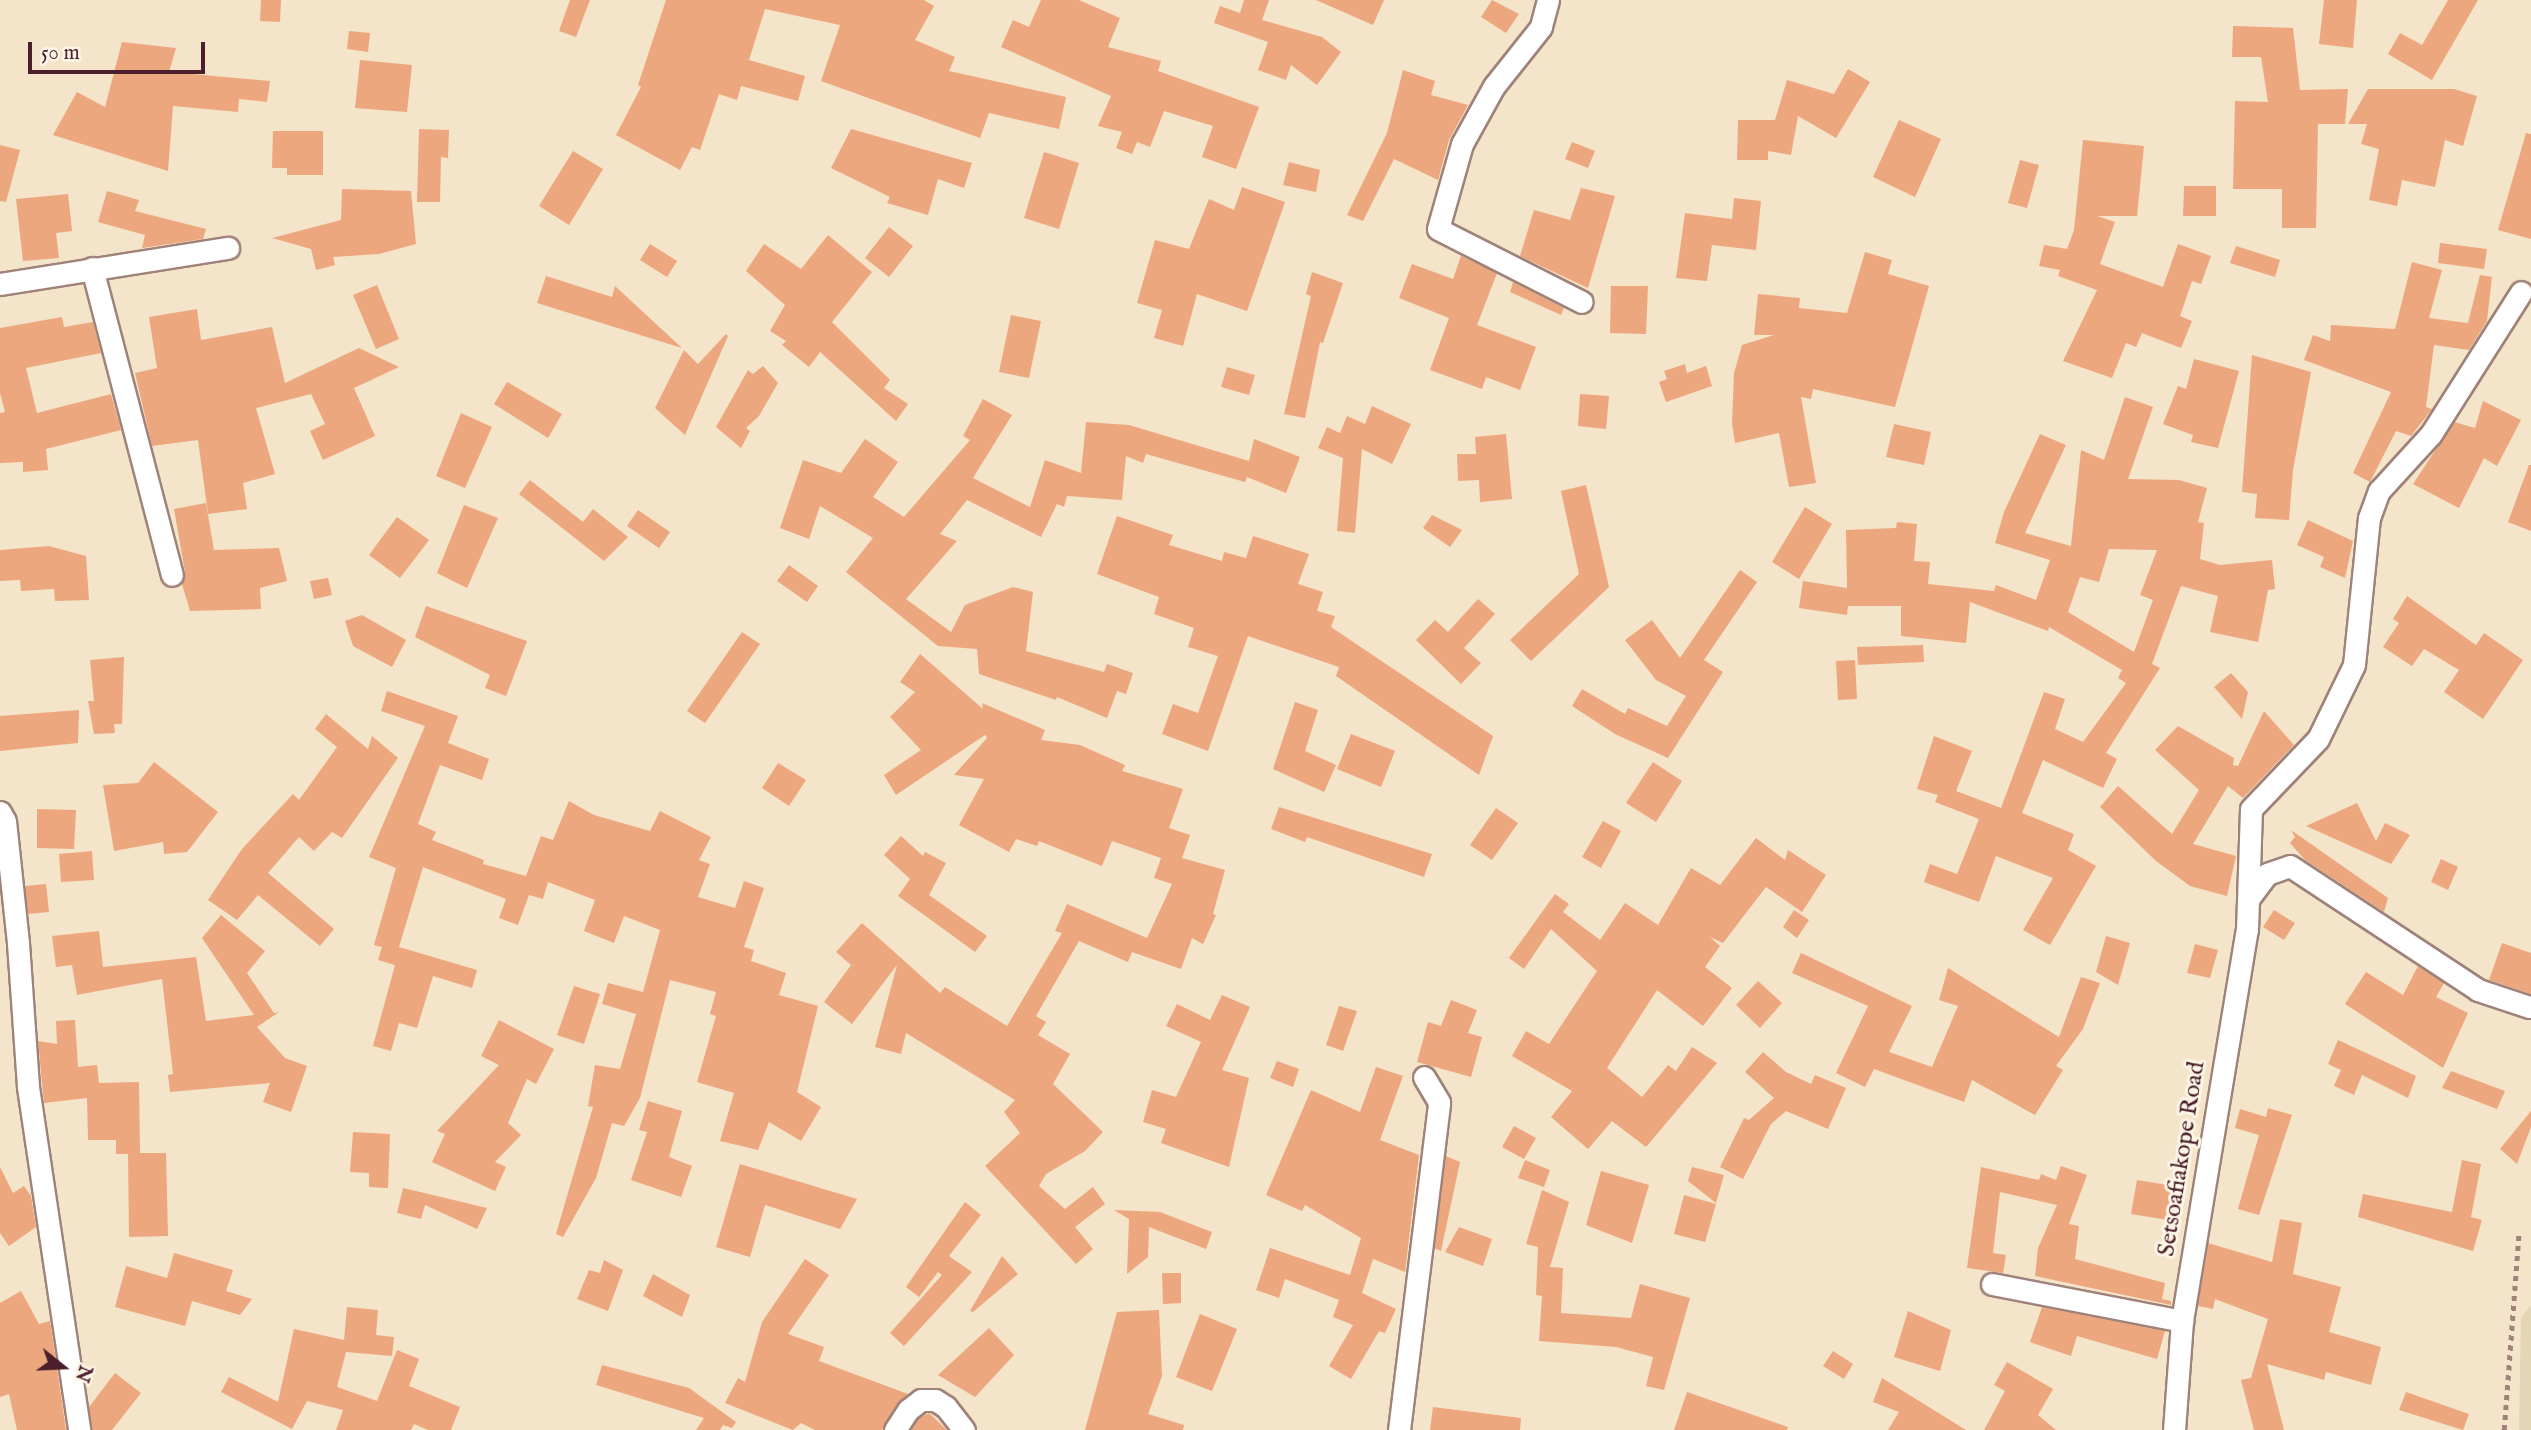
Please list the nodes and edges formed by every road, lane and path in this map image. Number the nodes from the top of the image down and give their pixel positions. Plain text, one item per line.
1 (1548, 0) edge
2 (228, 248) dead end
3 (92, 268) junction
4 (0, 284) edge
5 (2521, 292) dead end
6 (1582, 302) dead end
7 (172, 575) dead end
8 (0, 813) edge
9 (2249, 898) junction
10 (2529, 1007) dead end
11 (1424, 1077) dead end
12 (2519, 1232) dead end
13 (1992, 1284) dead end
14 (2182, 1321) junction
15 (79, 1430) edge
16 (895, 1430) edge
17 (964, 1430) edge
18 (1399, 1430) edge
19 (2174, 1430) edge
20 (2504, 1430) edge

1 - 6 street
2 - 3 street
3 - 4 street
3 - 7 street
5 - 9 street, Setsoafiakope Road
8 - 15 street
9 - 10 street
9 - 14 street, Setsoafiakope Road
11 - 18 street
12 - 20 path
13 - 14 street
14 - 19 street, Setsoafiakope Road
16 - 17 street

